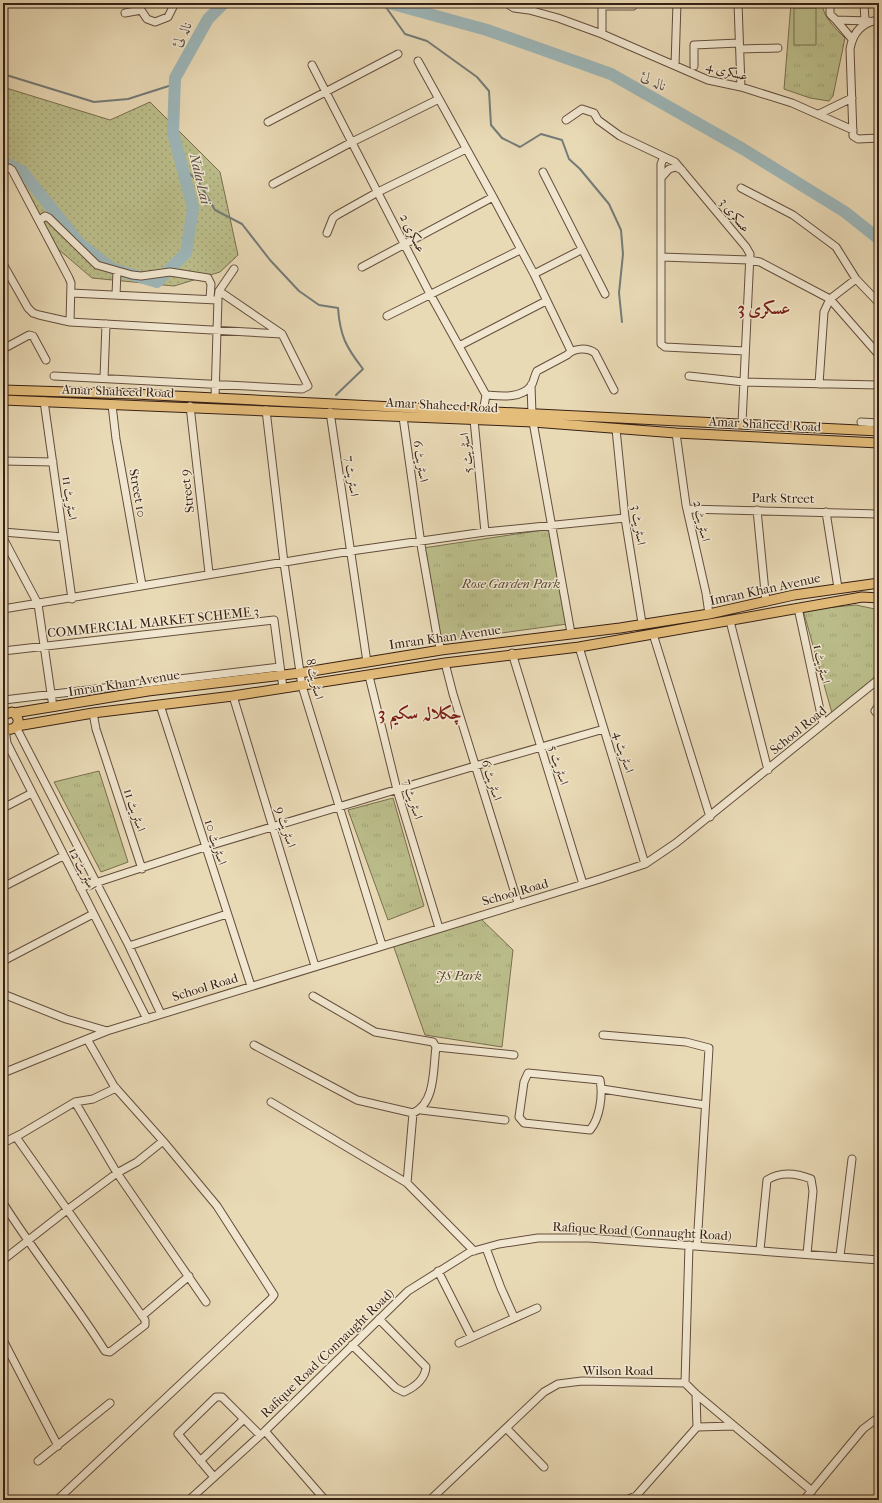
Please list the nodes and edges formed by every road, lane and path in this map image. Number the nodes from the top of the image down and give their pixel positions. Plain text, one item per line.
1 (175, 3) edge
2 (506, 3) edge
3 (537, 3) edge
4 (677, 3) edge
5 (738, 3) edge
6 (830, 3) edge
7 (864, 3) edge
8 (602, 5) edge
9 (633, 6) dead end
10 (529, 10) junction
11 (124, 13) dead end
12 (836, 20) junction
13 (879, 20) edge
14 (867, 21) junction
15 (602, 34) junction
16 (852, 38) junction
17 (740, 46) junction
18 (778, 48) dead end
19 (398, 54) dead end
20 (418, 61) dead end
21 (312, 65) dead end
22 (675, 66) junction
23 (694, 66) dead end
24 (741, 87) junction
25 (326, 91) junction
26 (852, 98) junction
27 (439, 99) junction
28 (819, 114) junction
29 (566, 120) dead end
30 (268, 122) dead end
31 (853, 130) junction
32 (879, 138) edge
33 (352, 142) junction
34 (466, 149) junction
35 (664, 156) junction
36 (3, 170) edge
37 (682, 170) junction
38 (543, 172) dead end
39 (661, 179) junction
40 (273, 184) dead end
41 (741, 188) dead end
42 (378, 192) junction
43 (493, 198) junction
44 (39, 220) junction
45 (327, 233) dead end
46 (405, 244) junction
47 (520, 250) junction
48 (581, 250) junction
49 (661, 257) junction
50 (750, 260) junction
51 (3, 264) edge
52 (362, 267) dead end
53 (234, 270) dead end
54 (117, 271) junction
55 (534, 274) junction
56 (856, 279) junction
57 (220, 291) junction
58 (71, 292) junction
59 (430, 294) junction
60 (604, 294) dead end
61 (116, 295) junction
62 (830, 299) junction
63 (214, 300) junction
64 (546, 301) junction
65 (879, 303) edge
66 (387, 316) dead end
67 (70, 322) junction
68 (106, 324) junction
69 (216, 330) junction
70 (282, 334) junction
71 (459, 346) junction
72 (3, 348) edge
73 (745, 351) junction
74 (571, 352) junction
75 (879, 355) edge
76 (46, 360) dead end
77 (54, 376) dead end
78 (690, 376) dead end
79 (104, 378) junction
80 (744, 382) junction
81 (819, 384) junction
82 (215, 385) junction
83 (532, 385) junction
84 (879, 385) edge
85 (3, 390) edge
86 (614, 390) dead end
87 (486, 395) junction
88 (214, 398) junction
89 (3, 400) edge
90 (44, 401) junction
91 (112, 405) junction
92 (266, 405) junction
93 (190, 406) junction
94 (330, 412) junction
95 (483, 412) junction
96 (403, 417) junction
97 (533, 418) junction
98 (474, 420) junction
99 (641, 420) junction
100 (861, 422) dead end
101 (742, 423) junction
102 (879, 423) edge
103 (616, 429) junction
104 (641, 430) junction
105 (879, 431) edge
106 (676, 433) junction
107 (879, 442) edge
108 (3, 461) edge
109 (53, 462) junction
110 (687, 509) junction
111 (757, 510) junction
112 (826, 512) junction
113 (879, 514) edge
114 (625, 518) junction
115 (551, 524) junction
116 (3, 532) edge
117 (485, 532) junction
118 (63, 537) junction
119 (3, 538) edge
120 (421, 541) junction
121 (351, 551) junction
122 (284, 563) junction
123 (209, 573) junction
124 (879, 583) edge
125 (142, 585) junction
126 (838, 588) junction
127 (862, 597) junction
128 (879, 598) edge
129 (72, 599) junction
130 (766, 602) junction
131 (38, 604) junction
132 (879, 607) edge
133 (798, 608) junction
134 (3, 609) edge
135 (709, 614) junction
136 (730, 621) junction
137 (642, 623) junction
138 (571, 633) junction
139 (654, 634) junction
140 (44, 646) junction
141 (579, 647) junction
142 (441, 650) junction
143 (3, 651) edge
144 (512, 653) junction
145 (367, 662) junction
146 (445, 663) junction
147 (281, 671) junction
148 (300, 673) junction
149 (369, 676) junction
150 (879, 679) edge
151 (302, 686) junction
152 (283, 688) junction
153 (52, 694) junction
154 (233, 696) junction
155 (4, 698) edge
156 (160, 705) junction
157 (879, 705) edge
158 (54, 707) junction
159 (9, 713) edge
160 (93, 713) junction
161 (879, 715) edge
162 (823, 724) junction
163 (17, 726) junction
164 (4, 728) edge
165 (604, 729) junction
166 (540, 746) junction
167 (475, 766) junction
168 (768, 770) junction
169 (397, 790) junction
170 (32, 793) junction
171 (340, 807) junction
172 (3, 808) edge
173 (710, 817) junction
174 (273, 827) junction
175 (205, 847) junction
176 (63, 856) junction
177 (645, 864) junction
178 (142, 869) junction
179 (97, 883) junction
180 (583, 884) junction
181 (3, 886) edge
182 (80, 888) junction
183 (518, 903) junction
184 (93, 914) junction
185 (227, 914) junction
186 (439, 928) junction
187 (382, 945) junction
188 (129, 946) junction
189 (3, 961) edge
190 (315, 966) junction
191 (251, 986) junction
192 (3, 994) edge
193 (313, 996) dead end
194 (161, 1014) junction
195 (147, 1019) junction
196 (107, 1031) junction
197 (603, 1035) dead end
198 (87, 1039) junction
199 (254, 1045) dead end
200 (436, 1046) junction
201 (514, 1055) dead end
202 (3, 1072) edge
203 (116, 1088) junction
204 (602, 1089) junction
205 (75, 1102) junction
206 (271, 1102) dead end
207 (705, 1105) junction
208 (421, 1110) junction
209 (413, 1113) junction
210 (505, 1120) dead end
211 (16, 1137) junction
212 (163, 1141) junction
213 (3, 1142) edge
214 (852, 1159) dead end
215 (117, 1173) junction
216 (407, 1184) junction
217 (3, 1203) edge
218 (67, 1210) junction
219 (27, 1242) junction
220 (693, 1246) junction
221 (486, 1248) junction
222 (760, 1250) junction
223 (474, 1251) junction
224 (807, 1254) junction
225 (840, 1256) junction
226 (3, 1260) edge
227 (879, 1260) edge
228 (438, 1271) junction
229 (189, 1276) junction
230 (206, 1302) dead end
231 (537, 1308) dead end
232 (142, 1316) junction
233 (514, 1318) junction
234 (379, 1319) junction
235 (471, 1336) junction
236 (3, 1340) edge
237 (459, 1343) dead end
238 (352, 1345) junction
239 (685, 1383) junction
240 (696, 1394) junction
241 (110, 1403) dead end
242 (879, 1417) edge
243 (244, 1419) junction
244 (734, 1426) junction
245 (697, 1427) junction
246 (507, 1429) junction
247 (262, 1433) junction
248 (58, 1446) junction
249 (38, 1461) dead end
250 (200, 1461) junction
251 (544, 1467) dead end
252 (214, 1477) junction
253 (812, 1491) junction
254 (57, 1500) edge
255 (189, 1500) edge
256 (325, 1500) edge
257 (430, 1500) edge
258 (626, 1500) edge
259 (804, 1500) edge

1 - 11 street
2 - 10 street
3 - 10 street
4 - 22 street
5 - 17 street
6 - 12 street
7 - 14 street
8 - 9 street
8 - 15 street
10 - 15 street, عسکری 4
12 - 14 street
12 - 16 street
13 - 14 street
14 - 16 street
15 - 22 street, عسکری 4
16 - 26 street
17 - 18 street
17 - 23 street
17 - 24 street
19 - 25 street
20 - 27 street
21 - 25 street, عسکری 2
22 - 24 street, عسکری 4
24 - 28 street, عسکری 4
25 - 30 street
25 - 33 street, عسکری 2
26 - 28 street
26 - 31 street
27 - 33 street
27 - 34 street
28 - 31 street, عسکری 4
29 - 35 street, عسکری 3
31 - 32 street, عسکری 4
33 - 40 street
33 - 42 street, عسکری 2
34 - 42 street
34 - 43 street
35 - 37 street, عسکری 3
35 - 39 street
36 - 44 street
37 - 39 street
37 - 50 street, عسکری 3
38 - 48 street
39 - 49 street
41 - 56 street
42 - 45 street
42 - 46 street, عسکری 2
43 - 46 street
43 - 47 street
44 - 54 street
44 - 58 street
46 - 52 street
46 - 59 street, عسکری 2
47 - 55 street
47 - 59 street
48 - 55 street
48 - 60 street
49 - 50 street
49 - 73 street
50 - 62 street
50 - 73 street, عسکری 3
51 - 67 street
53 - 57 street
54 - 61 street
54 - 63 street
55 - 64 street
56 - 62 street
56 - 65 street
57 - 63 street
57 - 70 street
58 - 61 street
58 - 67 street
59 - 66 street
59 - 71 street, عسکری 2
61 - 63 street
62 - 75 street
62 - 81 street
63 - 69 street
64 - 71 street
64 - 74 street
67 - 68 street
68 - 69 street
68 - 79 street
69 - 70 street
69 - 82 street
70 - 82 street
71 - 87 street, عسکری 2
72 - 76 street
73 - 80 street, عسکری 3
74 - 83 street
74 - 86 street
77 - 79 street
78 - 80 street
79 - 82 street
80 - 81 street
80 - 101 street, عسکری 3
81 - 84 street
82 - 88 street
83 - 87 street
83 - 97 street
85 - 88 main road, Amar Shaheed Road
87 - 95 street
88 - 92 main road, Amar Shaheed Road
89 - 90 main road, Amar Shaheed Road
90 - 91 main road, Amar Shaheed Road
90 - 109 street, اسٹریٹ 11
91 - 93 main road, Amar Shaheed Road
91 - 125 street, Street 10
92 - 93 main road, Amar Shaheed Road
92 - 94 main road, Amar Shaheed Road
92 - 95 main road, Amar Shaheed Road
92 - 122 street, اسٹریٹ 8
93 - 123 street, Street 9
94 - 96 main road, Amar Shaheed Road
94 - 121 street, اسٹریٹ 7
95 - 97 main road, Amar Shaheed Road
96 - 98 main road, Amar Shaheed Road
96 - 120 street, اسٹریٹ 6
97 - 98 main road, Amar Shaheed Road
97 - 99 main road, Amar Shaheed Road
97 - 103 main road, Amar Shaheed Road
97 - 115 street
98 - 117 street, اسٹریٹ 5
99 - 101 main road, Amar Shaheed Road
99 - 104 main road
100 - 102 street
101 - 105 main road, Amar Shaheed Road
103 - 104 main road, Amar Shaheed Road
103 - 114 street, اسٹریٹ 3
104 - 106 main road, Amar Shaheed Road
106 - 107 main road, Amar Shaheed Road
106 - 110 street, اسٹریٹ 2
108 - 109 street
109 - 118 street, اسٹریٹ 11
110 - 111 street, Park Street
110 - 135 street, اسٹریٹ 2
111 - 112 street, Park Street
111 - 130 street
112 - 113 street, Park Street
112 - 126 street
114 - 115 street
114 - 137 street, اسٹریٹ 3
115 - 117 street
115 - 138 street
116 - 118 street
117 - 120 street
118 - 129 street, اسٹریٹ 11
119 - 131 street
120 - 121 street
120 - 142 street, اسٹریٹ 6
121 - 122 street
121 - 145 street, اسٹریٹ 7
122 - 123 street
122 - 148 street, اسٹریٹ 8
123 - 125 street
124 - 126 main road, Imran Khan Avenue
125 - 129 street
126 - 130 main road, Imran Khan Avenue
127 - 128 main road, Imran Khan Avenue
127 - 132 main road
127 - 133 main road, Imran Khan Avenue
129 - 131 street
130 - 135 main road, Imran Khan Avenue
131 - 134 street
131 - 140 street
133 - 136 main road, Imran Khan Avenue
133 - 162 street, اسٹریٹ 1
135 - 137 main road, Imran Khan Avenue
136 - 139 main road, Imran Khan Avenue
136 - 168 street
137 - 138 main road, Imran Khan Avenue
138 - 142 main road, Imran Khan Avenue
139 - 141 main road, Imran Khan Avenue
139 - 173 street
140 - 143 street, COMMERCIAL MARKET SCHEME 3
140 - 147 street, COMMERCIAL MARKET SCHEME 3
140 - 153 street
141 - 144 main road, Imran Khan Avenue
141 - 165 street, اسٹریٹ 4
142 - 145 main road, Imran Khan Avenue
144 - 146 main road, Imran Khan Avenue
144 - 166 street, اسٹریٹ 5
145 - 148 main road, Imran Khan Avenue
146 - 149 main road, Imran Khan Avenue
146 - 167 street, اسٹریٹ 6
147 - 148 main road, Imran Khan Avenue
147 - 152 street
147 - 153 street
147 - 158 main road, Imran Khan Avenue
148 - 151 street, اسٹریٹ 8
149 - 151 main road, Imran Khan Avenue
149 - 169 street, اسٹریٹ 7
150 - 162 street, School Road
151 - 152 main road, Imran Khan Avenue
151 - 171 street, اسٹریٹ 8
152 - 154 main road, Imran Khan Avenue
153 - 155 street
153 - 158 street
154 - 156 main road, Imran Khan Avenue
154 - 174 street, اسٹریٹ 9
155 - 159 street
156 - 160 main road, Imran Khan Avenue
156 - 175 street, اسٹریٹ 10
157 - 161 street
158 - 159 main road, Imran Khan Avenue
159 - 163 main road
160 - 163 main road, Imran Khan Avenue
160 - 178 street, اسٹریٹ 11
162 - 168 street, School Road
163 - 164 main road, Imran Khan Avenue
163 - 179 street
164 - 170 street, اسٹریٹ 12
165 - 166 street
165 - 177 street, اسٹریٹ 4
166 - 167 street
166 - 180 street, اسٹریٹ 5
167 - 169 street
167 - 183 street, اسٹریٹ 6
168 - 173 street, School Road
169 - 171 street
169 - 186 street, اسٹریٹ 7
170 - 172 street
170 - 176 street, اسٹریٹ 12
171 - 174 street
171 - 187 street, اسٹریٹ 8
173 - 177 street, School Road
174 - 175 street
174 - 190 street, اسٹریٹ 9
175 - 178 street
175 - 185 street, اسٹریٹ 10
176 - 181 street
176 - 182 street, اسٹریٹ 12
177 - 180 street, School Road
178 - 179 street
179 - 182 street
179 - 188 street
180 - 183 street, School Road
182 - 184 street, اسٹریٹ 12
183 - 186 street, School Road
184 - 189 street
184 - 195 street, اسٹریٹ 12
185 - 188 street
185 - 191 street, اسٹریٹ 10
186 - 187 street, School Road
187 - 190 street, School Road
188 - 194 street
190 - 191 street, School Road
191 - 194 street, School Road
192 - 196 street
193 - 200 street
194 - 195 street, School Road
195 - 196 street, School Road
196 - 198 street, School Road
197 - 207 street
198 - 202 street, School Road
198 - 203 street
199 - 209 street
200 - 201 street
200 - 208 street
203 - 205 street
203 - 212 street
204 - 204 street
204 - 207 street
205 - 211 street
205 - 215 street
206 - 216 street
207 - 220 street
208 - 209 street
208 - 210 street
209 - 216 street
211 - 213 street
211 - 218 street
212 - 215 street
212 - 254 street
214 - 225 street
215 - 218 street
215 - 229 street
216 - 223 street
217 - 219 street
218 - 219 street
218 - 232 street
219 - 226 street
219 - 232 street
220 - 221 street, Rafique Road (Connaught Road)
220 - 222 street, Rafique Road (Connaught Road)
220 - 239 street
221 - 223 street, Rafique Road (Connaught Road)
221 - 233 street
222 - 224 street, Rafique Road (Connaught Road)
222 - 224 street
223 - 228 street, Rafique Road (Connaught Road)
224 - 225 street, Rafique Road (Connaught Road)
225 - 227 street, Rafique Road (Connaught Road)
228 - 234 street, Rafique Road (Connaught Road)
228 - 235 street
229 - 230 street
229 - 232 street
231 - 233 street
233 - 235 street
234 - 238 street, Rafique Road (Connaught Road)
234 - 238 street
235 - 237 street
236 - 248 street
238 - 247 street, Rafique Road (Connaught Road)
239 - 240 street
239 - 246 street, Wilson Road
240 - 244 street
240 - 245 street
241 - 248 street
242 - 253 street
243 - 247 street
243 - 250 street
243 - 250 street
244 - 245 street
244 - 253 street
245 - 258 street
246 - 251 street
246 - 257 street, Wilson Road
247 - 252 street, Rafique Road (Connaught Road)
247 - 256 street
248 - 249 street
250 - 252 street
252 - 255 street, Rafique Road (Connaught Road)
253 - 259 street

